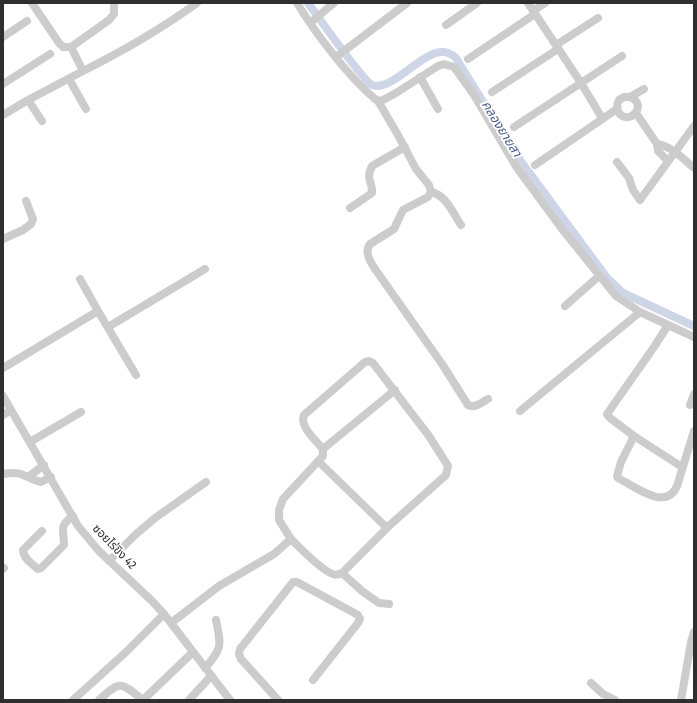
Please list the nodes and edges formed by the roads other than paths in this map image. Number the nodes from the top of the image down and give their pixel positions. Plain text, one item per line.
1 (32, 3) edge
2 (197, 3) edge
3 (296, 3) edge
4 (334, 3) edge
5 (407, 3) edge
6 (477, 3) edge
7 (528, 3) edge
8 (545, 3) edge
9 (114, 5) dead end
10 (534, 12) junction
11 (598, 18) dead end
12 (27, 21) dead end
13 (311, 21) junction
14 (446, 25) dead end
15 (3, 36) edge
16 (71, 47) junction
17 (557, 47) junction
18 (340, 53) junction
19 (50, 54) dead end
20 (622, 56) dead end
21 (468, 59) dead end
22 (83, 71) junction
23 (420, 77) junction
24 (69, 79) junction
25 (581, 83) junction
26 (3, 84) edge
27 (644, 88) dead end
28 (492, 92) dead end
29 (630, 96) junction
30 (28, 100) junction
31 (378, 101) junction
32 (86, 109) dead end
33 (438, 109) dead end
34 (617, 109) junction
35 (636, 113) junction
36 (3, 115) edge
37 (602, 118) junction
38 (42, 121) dead end
39 (694, 126) edge
40 (514, 127) dead end
41 (657, 144) junction
42 (405, 147) junction
43 (674, 152) junction
44 (668, 161) junction
45 (617, 162) dead end
46 (535, 165) dead end
47 (694, 168) edge
48 (431, 192) junction
49 (26, 201) dead end
50 (350, 208) dead end
51 (461, 225) dead end
52 (3, 239) edge
53 (205, 269) dead end
54 (600, 276) junction
55 (80, 279) dead end
56 (565, 306) dead end
57 (98, 311) junction
58 (640, 312) junction
59 (668, 325) junction
60 (108, 327) junction
61 (694, 337) edge
62 (3, 368) edge
63 (136, 375) dead end
64 (395, 390) junction
65 (694, 394) edge
66 (3, 396) edge
67 (488, 399) dead end
68 (690, 405) dead end
69 (11, 410) junction
70 (520, 411) dead end
71 (81, 412) dead end
72 (3, 415) edge
73 (694, 431) edge
74 (634, 436) junction
75 (30, 442) junction
76 (692, 444) edge
77 (323, 449) junction
78 (318, 461) junction
79 (44, 465) junction
80 (682, 466) junction
81 (3, 474) edge
82 (28, 476) junction
83 (51, 477) junction
84 (206, 482) dead end
85 (73, 516) junction
86 (387, 528) junction
87 (42, 531) dead end
88 (291, 539) junction
89 (109, 561) junction
90 (342, 573) junction
91 (389, 604) dead end
92 (164, 614) junction
93 (216, 620) dead end
94 (171, 623) junction
95 (694, 632) edge
96 (193, 652) junction
97 (205, 668) junction
98 (211, 676) junction
99 (313, 680) dead end
100 (591, 683) dead end
101 (73, 700) edge
102 (99, 700) edge
103 (143, 700) edge
104 (189, 700) edge
105 (230, 700) edge
106 (278, 700) edge
107 (616, 700) edge
108 (681, 700) edge

1 - 16 street
2 - 22 street
3 - 13 street
4 - 13 street
5 - 18 street
6 - 14 street
7 - 10 street
8 - 10 street
9 - 16 street
10 - 17 street
10 - 21 street
11 - 17 street
12 - 15 street
13 - 18 street
16 - 22 street
17 - 25 street
17 - 28 street
18 - 31 street
19 - 26 street
20 - 25 street
22 - 24 street
23 - 31 street
23 - 33 street
23 - 54 street
24 - 30 street
24 - 32 street
25 - 37 street
25 - 40 street
27 - 29 street
29 - 34 street
29 - 35 street
30 - 36 street
30 - 38 street
31 - 42 street
34 - 35 street
34 - 37 street
35 - 41 street
37 - 46 street
39 - 43 street
41 - 43 street
41 - 44 street
42 - 48 street
42 - 50 street
43 - 44 street
43 - 47 street
44 - 45 street
48 - 51 street
48 - 67 street
49 - 52 street
53 - 60 street
54 - 56 street
54 - 58 street
55 - 57 street
57 - 60 street
57 - 62 street
58 - 59 street
58 - 70 street
59 - 61 street
59 - 74 street
60 - 63 street
64 - 77 street
64 - 77 street
64 - 86 street
65 - 68 street
66 - 69 street, ซอยไร่ขิง 42
69 - 72 street
69 - 75 street, ซอยไร่ขิง 42
71 - 75 street
73 - 76 street
74 - 80 street
74 - 80 street
75 - 79 street, ซอยไร่ขิง 42
76 - 80 street
77 - 78 street
78 - 86 street
78 - 88 street
79 - 82 street
79 - 83 street, ซอยไร่ขิง 42
81 - 82 street
82 - 83 street
83 - 85 street, ซอยไร่ขิง 42
84 - 89 street
85 - 87 street
85 - 89 street, ซอยไร่ขิง 42
86 - 90 street
88 - 90 street
88 - 94 street
89 - 92 street, ซอยไร่ขิง 42
90 - 91 street
92 - 94 street, ซอยไร่ขิง 42
92 - 101 street
93 - 97 street
94 - 96 street, ซอยไร่ขิง 42
95 - 108 street
96 - 97 street, ซอยไร่ขิง 42
96 - 103 street
97 - 98 street, ซอยไร่ขิง 42
98 - 104 street
98 - 105 street, ซอยไร่ขิง 42
99 - 106 street
100 - 107 street
102 - 103 street

